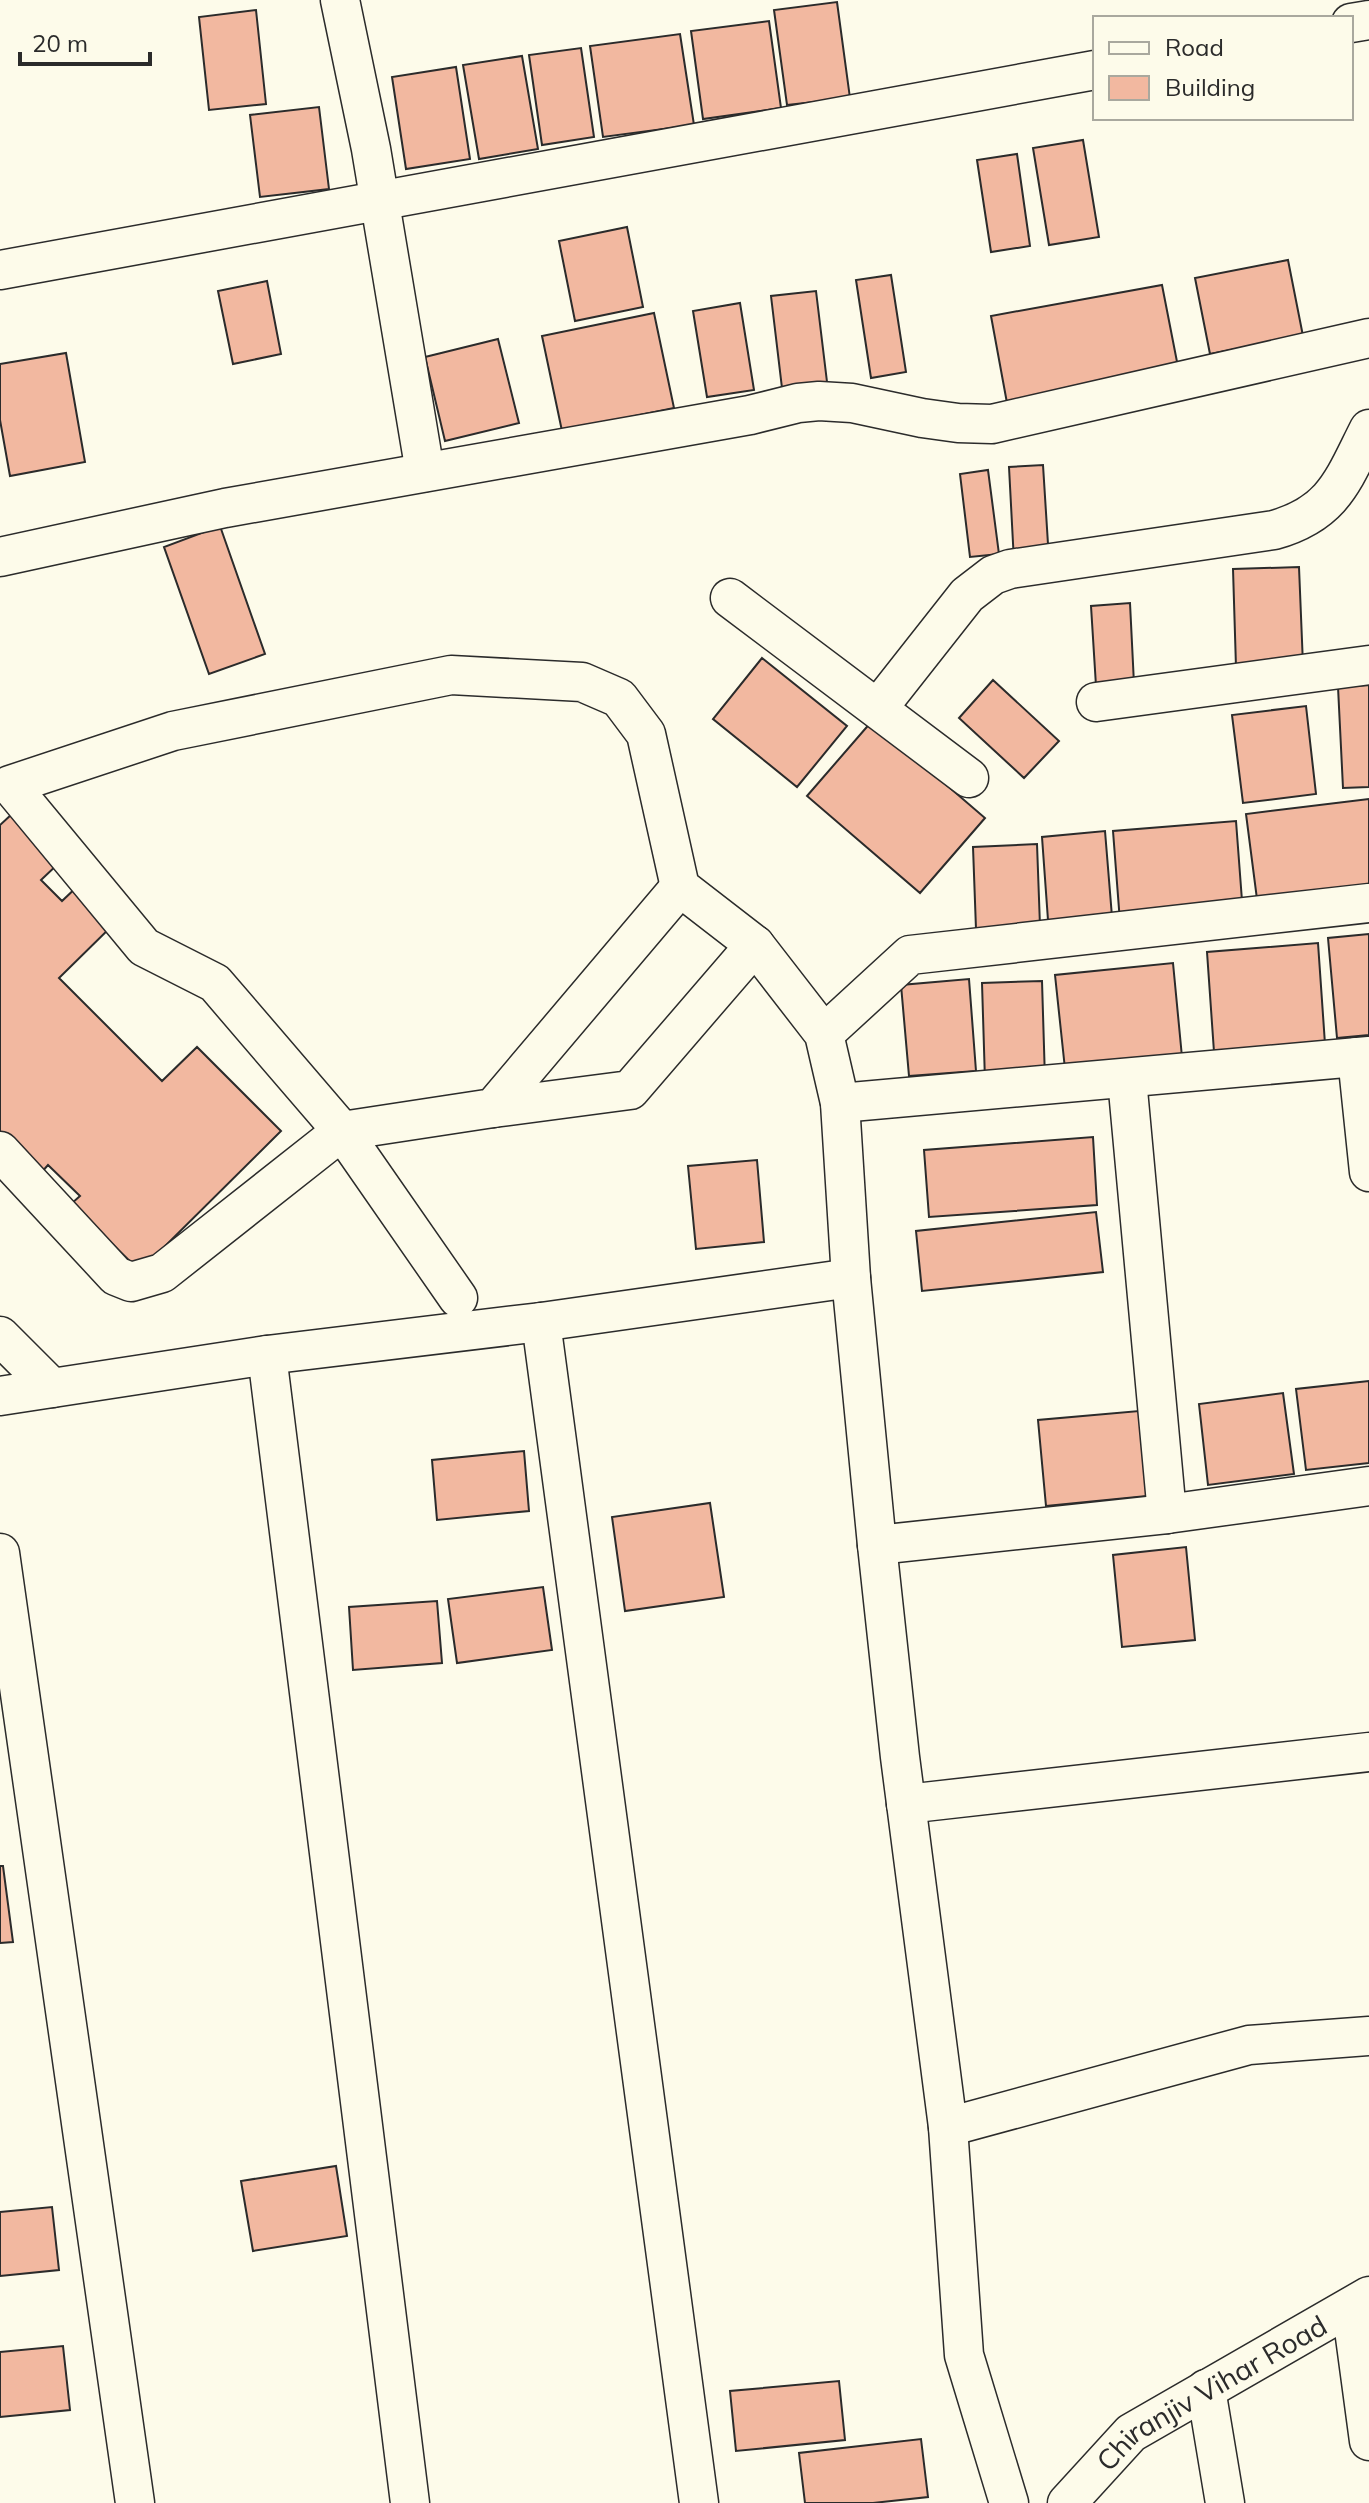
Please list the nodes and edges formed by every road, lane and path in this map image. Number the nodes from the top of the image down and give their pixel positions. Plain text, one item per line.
1 (340, 0) edge
2 (1093, 70) edge
3 (380, 202) junction
4 (0, 270) edge
5 (1369, 338) edge
6 (1369, 429) edge
7 (425, 472) junction
8 (0, 557) edge
9 (730, 598) dead end
10 (1369, 665) edge
11 (1096, 702) dead end
12 (878, 708) junction
13 (969, 778) dead end
14 (5, 790) edge
15 (680, 887) junction
16 (1369, 903) edge
17 (755, 945) junction
18 (824, 1034) junction
19 (1363, 1057) edge
20 (1127, 1079) junction
21 (840, 1103) junction
22 (493, 1108) junction
23 (342, 1131) junction
24 (0, 1151) edge
25 (1369, 1172) edge
26 (851, 1278) junction
27 (458, 1298) dead end
28 (541, 1322) junction
29 (0, 1336) edge
30 (267, 1355) junction
31 (52, 1388) junction
32 (0, 1396) edge
33 (1369, 1486) edge
34 (1167, 1514) junction
35 (877, 1545) junction
36 (0, 1553) edge
37 (10, 1694) edge
38 (1369, 1752) edge
39 (906, 1804) junction
40 (1369, 2036) edge
41 (948, 2127) junction
42 (1360, 2301) edge
43 (1206, 2389) junction
44 (1369, 2441) edge
45 (135, 2503) edge
46 (410, 2503) edge
47 (699, 2503) edge
48 (1009, 2503) edge
49 (1067, 2503) edge
50 (1225, 2503) edge

1 - 3 street
2 - 3 street
3 - 4 street
3 - 7 street
5 - 7 street
6 - 12 street
7 - 8 street
9 - 12 street
10 - 11 street
12 - 13 street
14 - 15 street
14 - 23 street
15 - 17 street
15 - 22 street
16 - 18 street
17 - 18 street
17 - 22 street
18 - 21 street
19 - 20 street
19 - 25 street
20 - 21 street
20 - 34 street
21 - 26 street
22 - 23 street
23 - 24 street
23 - 27 street
26 - 28 street
26 - 35 street
28 - 30 street
28 - 47 street
29 - 31 street
30 - 31 street
30 - 46 street
31 - 32 street
33 - 34 street
34 - 35 street
35 - 39 street
36 - 37 street
37 - 45 street
38 - 39 street
39 - 41 street
40 - 41 street
41 - 48 street
42 - 43 street, Chiranjiv Vihar Road
42 - 44 street
43 - 49 street, Chiranjiv Vihar Road
43 - 50 street

